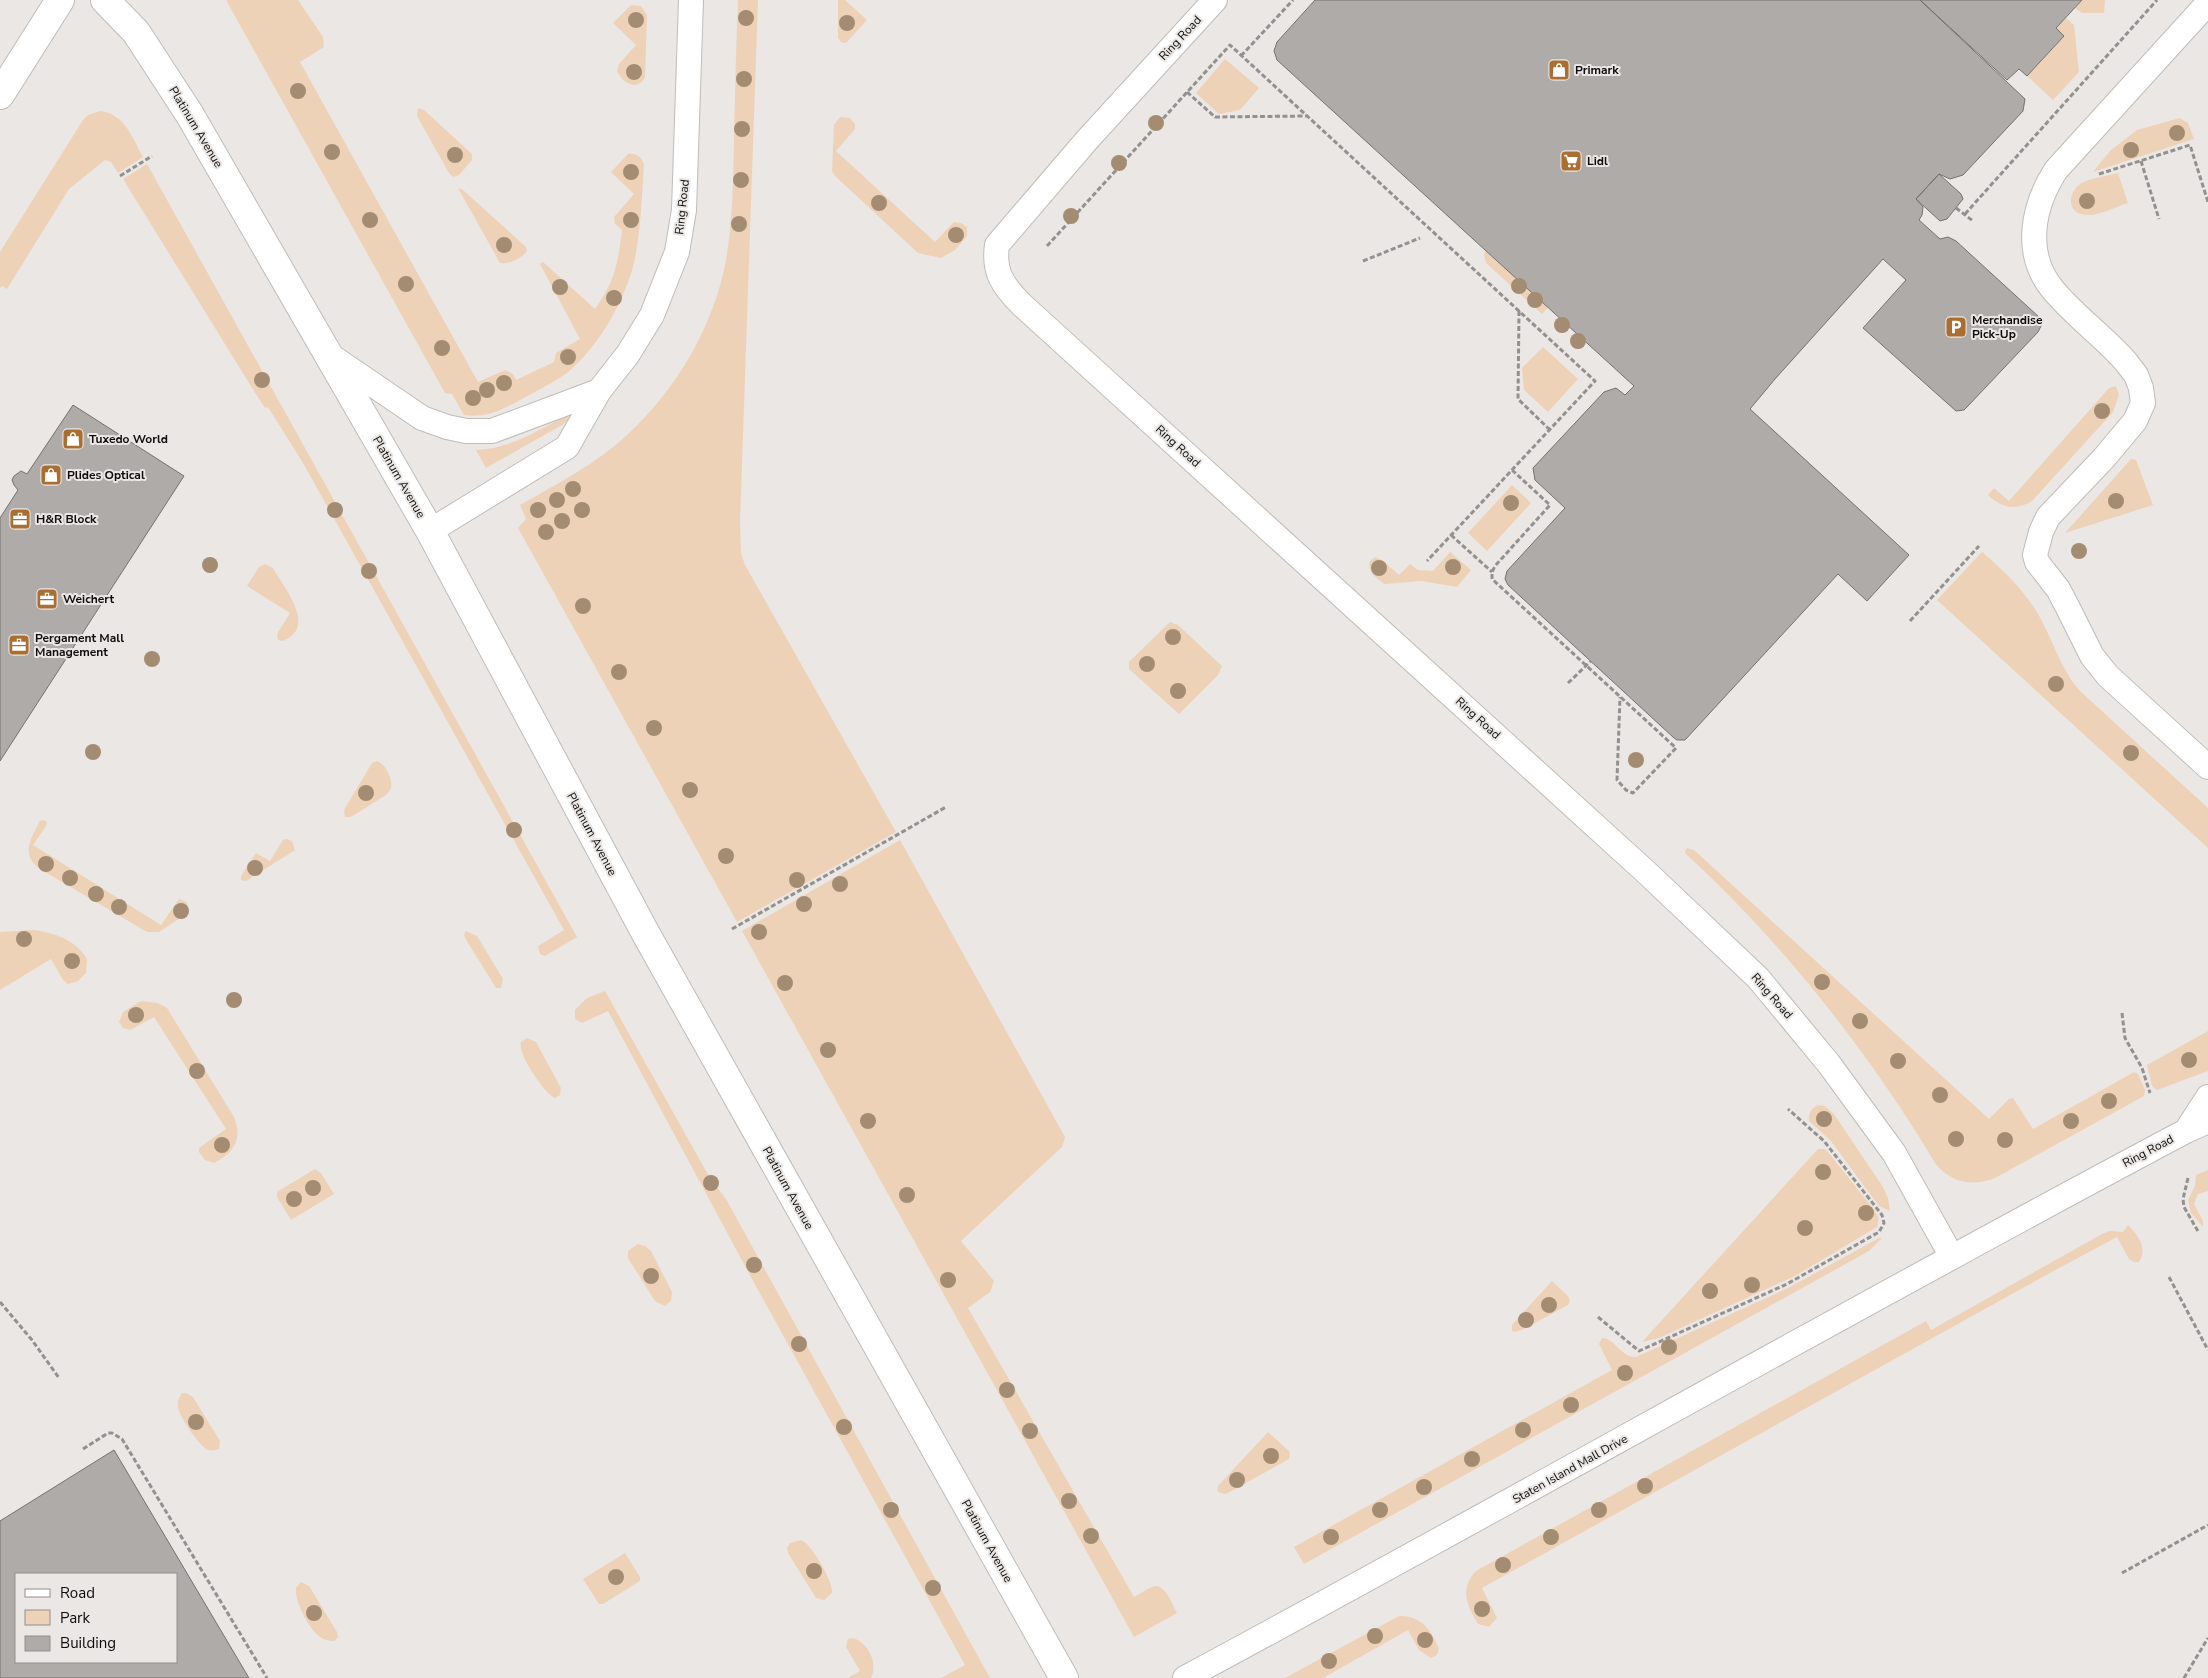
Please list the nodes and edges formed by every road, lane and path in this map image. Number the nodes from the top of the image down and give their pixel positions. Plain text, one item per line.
1 (60, 0) edge
2 (105, 0) edge
3 (691, 0) edge
4 (1215, 0) edge
5 (1293, 0) edge
6 (2157, 0) edge
7 (2208, 3) edge
8 (1241, 56) junction
9 (1187, 92) junction
10 (0, 95) edge
11 (1307, 116) junction
12 (152, 156) dead end
13 (2141, 161) junction
14 (120, 176) dead end
15 (2092, 177) dead end
16 (2208, 202) edge
17 (1956, 208) dead end
18 (1965, 214) junction
19 (2159, 219) dead end
20 (1973, 221) dead end
21 (1420, 238) dead end
22 (1046, 246) dead end
23 (1363, 261) dead end
24 (1519, 311) junction
25 (328, 354) junction
26 (599, 391) junction
27 (1550, 430) junction
28 (1512, 470) junction
29 (430, 531) junction
30 (1451, 535) junction
31 (1979, 546) dead end
32 (1427, 561) dead end
33 (1492, 572) junction
34 (1910, 620) dead end
35 (1591, 661) dead end
36 (1586, 666) junction
37 (1568, 683) dead end
38 (1620, 697) junction
39 (2208, 767) edge
40 (946, 807) dead end
41 (732, 929) dead end
42 (2122, 1013) dead end
43 (2150, 1093) dead end
44 (2208, 1097) edge
45 (1788, 1109) dead end
46 (2208, 1121) edge
47 (2186, 1131) junction
48 (2188, 1178) dead end
49 (2199, 1234) dead end
50 (1952, 1256) junction
51 (2169, 1277) dead end
52 (0, 1302) edge
53 (1598, 1317) dead end
54 (2208, 1350) edge
55 (59, 1378) dead end
56 (83, 1448) dead end
57 (2208, 1524) edge
58 (2122, 1573) dead end
59 (2208, 1638) edge
60 (268, 1678) edge
61 (1064, 1678) edge
62 (1186, 1678) edge
63 (2184, 1678) edge

1 - 10 street
2 - 25 street, Platinum Avenue
3 - 26 lane, Ring Road
4 - 50 lane, Ring Road
5 - 8 path
6 - 18 path
7 - 39 lane
8 - 9 path
8 - 11 path
9 - 11 path
9 - 22 path
11 - 24 path
12 - 14 path
13 - 15 path
13 - 16 path
13 - 19 path
17 - 18 path
18 - 20 path
21 - 23 path
24 - 27 path
24 - 27 path
25 - 26 lane
25 - 29 street, Platinum Avenue
26 - 29 lane, Ring Road
27 - 28 path
28 - 30 path
28 - 33 path
29 - 61 street, Platinum Avenue
30 - 32 path
30 - 33 path
31 - 34 path
33 - 36 path
35 - 36 path
36 - 37 path
36 - 38 path
38 - 38 path
40 - 41 path
42 - 43 path
44 - 47 lane
45 - 53 path
46 - 47 lane, Ring Road
47 - 50 lane, Ring Road
48 - 49 path
50 - 62 lane, Staten Island Mall Drive
51 - 54 path
52 - 55 path
56 - 60 path
57 - 58 path
59 - 63 path

